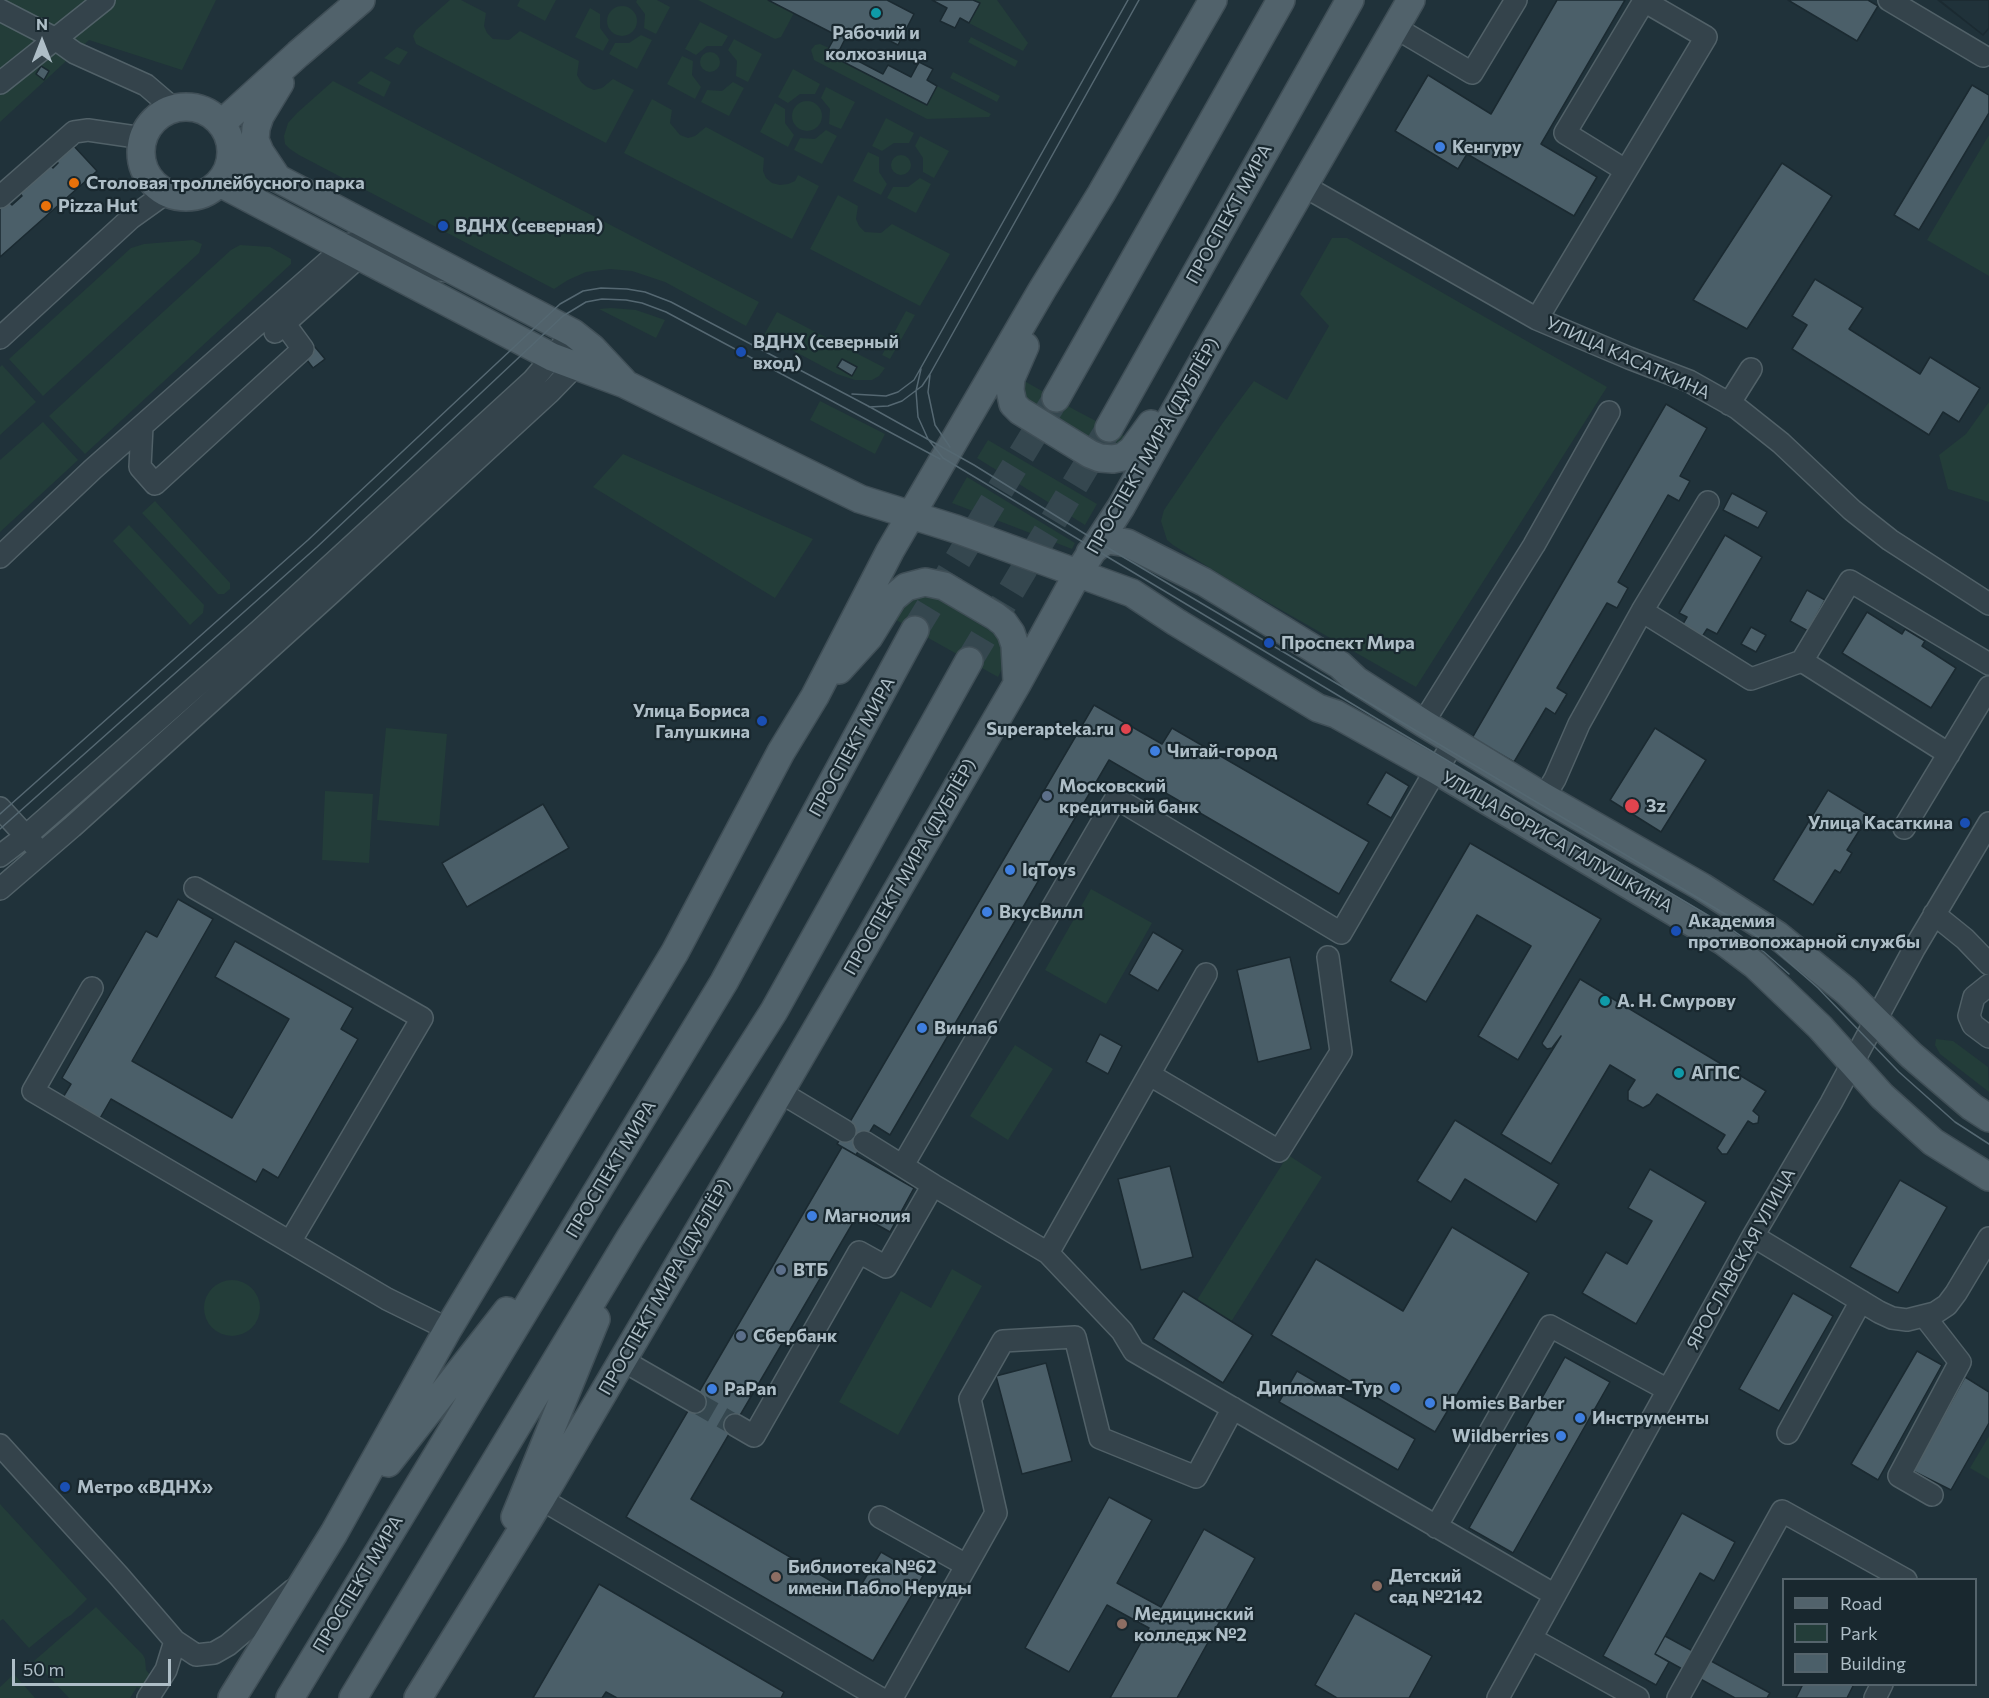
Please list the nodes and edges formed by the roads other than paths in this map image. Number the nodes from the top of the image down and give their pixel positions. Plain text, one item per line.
1 (104, 0) edge
2 (361, 0) edge
3 (1213, 0) edge
4 (1281, 0) edge
5 (1350, 0) edge
6 (1411, 0) edge
7 (1516, 0) edge
8 (1889, 0) edge
9 (0, 10) edge
10 (1396, 28) junction
11 (54, 38) junction
12 (298, 54) junction
13 (1983, 56) dead end
14 (0, 83) edge
15 (174, 109) junction
16 (221, 124) junction
17 (143, 138) junction
18 (231, 154) junction
19 (1625, 170) junction
20 (276, 177) junction
21 (220, 183) junction
22 (1304, 186) junction
23 (166, 193) junction
24 (0, 197) edge
25 (352, 252) junction
26 (461, 275) junction
27 (1042, 290) junction
28 (1537, 318) junction
29 (0, 338) edge
30 (573, 351) junction
31 (1751, 369) dead end
32 (1194, 375) junction
33 (1056, 398) tunnel mouth
34 (1729, 404) junction
35 (1609, 412) dead end
36 (142, 426) junction
37 (1109, 428) tunnel mouth
38 (1708, 502) dead end
39 (1120, 507) junction
40 (912, 516) junction
41 (1094, 550) junction
42 (0, 557) edge
43 (1153, 557) junction
44 (1067, 569) junction
45 (1989, 604) edge
46 (1642, 611) junction
47 (915, 630) tunnel mouth
48 (969, 661) tunnel mouth
49 (1802, 662) junction
50 (1989, 664) edge
51 (1017, 684) junction
52 (1989, 687) edge
53 (815, 696) junction
54 (1423, 723) junction
55 (1454, 742) junction
56 (1949, 754) junction
57 (1436, 771) junction
58 (1544, 797) junction
59 (0, 808) edge
60 (1989, 824) edge
61 (1904, 828) dead end
62 (26, 836) junction
63 (40, 852) junction
64 (0, 856) edge
65 (195, 888) dead end
66 (0, 889) edge
67 (1934, 914) junction
68 (1335, 945) junction
69 (1989, 964) edge
70 (1206, 974) dead end
71 (1989, 985) edge
72 (92, 988) dead end
73 (1875, 1019) junction
74 (1989, 1037) edge
75 (1852, 1063) junction
76 (1150, 1075) junction
77 (780, 1092) junction
78 (1989, 1118) edge
79 (845, 1131) dead end
80 (864, 1142) dead end
81 (903, 1165) junction
82 (1989, 1177) edge
83 (933, 1185) junction
84 (584, 1214) junction
85 (1752, 1236) junction
86 (630, 1238) junction
87 (1989, 1238) edge
88 (290, 1242) junction
89 (1048, 1253) junction
90 (1861, 1302) junction
91 (1925, 1317) junction
92 (448, 1329) junction
93 (622, 1360) junction
94 (1668, 1390) junction
95 (695, 1402) tunnel mouth
96 (1233, 1408) junction
97 (735, 1425) tunnel mouth
98 (1788, 1433) dead end
99 (0, 1445) edge
100 (1932, 1495) dead end
101 (541, 1499) junction
102 (880, 1517) dead end
103 (1436, 1527) junction
104 (334, 1533) junction
105 (966, 1565) junction
106 (1902, 1578) edge
107 (305, 1580) junction
108 (484, 1592) junction
109 (1556, 1595) junction
110 (1532, 1639) junction
111 (175, 1641) junction
112 (294, 1691) edge
113 (148, 1698) edge
114 (232, 1698) edge
115 (352, 1698) edge
116 (418, 1698) edge
117 (880, 1698) edge
118 (892, 1698) edge
119 (1498, 1698) edge
120 (1638, 1698) edge
121 (1678, 1698) edge

1 - 11 street
2 - 12 main road
3 - 27 main road
4 - 33 main road
5 - 37 main road, ПРОСПЕКТ МИРА
6 - 10 main road, ПРОСПЕКТ МИРА (ДУБЛЁР)
7 - 10 street
8 - 13 street
9 - 11 street
10 - 22 main road, ПРОСПЕКТ МИРА (ДУБЛЁР)
11 - 14 street
11 - 15 street
12 - 16 main road
12 - 20 main road
15 - 16 main road
15 - 17 main road
16 - 18 main road
17 - 23 main road
17 - 24 street
18 - 20 main road
18 - 21 main road
19 - 19 street
19 - 28 street
20 - 26 main road
21 - 23 main road
21 - 25 main road
22 - 28 street, УЛИЦА КАСАТКИНА
22 - 32 main road, ПРОСПЕКТ МИРА (ДУБЛЁР)
23 - 29 street
25 - 26 street
25 - 30 main road
25 - 36 street
25 - 36 street
26 - 30 main road
27 - 32 main road
27 - 40 main road
28 - 34 street, УЛИЦА КАСАТКИНА
30 - 40 main road, УЛИЦА БОРИСА ГАЛУШКИНА
30 - 62 street
30 - 63 street
31 - 34 street
32 - 39 main road, ПРОСПЕКТ МИРА (ДУБЛЁР)
34 - 45 street, УЛИЦА КАСАТКИНА
35 - 54 street
36 - 42 street
38 - 46 street
39 - 41 main road, ПРОСПЕКТ МИРА (ДУБЛЁР)
39 - 43 main road
40 - 44 main road, УЛИЦА БОРИСА ГАЛУШКИНА
40 - 53 main road
41 - 43 main road, УЛИЦА БОРИСА ГАЛУШКИНА
41 - 44 main road, УЛИЦА БОРИСА ГАЛУШКИНА
43 - 54 main road, УЛИЦА БОРИСА ГАЛУШКИНА
44 - 51 main road, ПРОСПЕКТ МИРА (ДУБЛЁР)
44 - 57 main road, УЛИЦА БОРИСА ГАЛУШКИНА
46 - 49 street
46 - 58 street
47 - 84 main road, ПРОСПЕКТ МИРА
48 - 86 main road
49 - 50 street
49 - 56 street
51 - 53 main road
51 - 77 main road, ПРОСПЕКТ МИРА (ДУБЛЁР)
52 - 56 street
53 - 92 main road
54 - 55 main road, УЛИЦА БОРИСА ГАЛУШКИНА
55 - 57 street
55 - 58 main road, УЛИЦА БОРИСА ГАЛУШКИНА
56 - 61 street
57 - 68 street
57 - 75 main road, УЛИЦА БОРИСА ГАЛУШКИНА
58 - 73 main road, УЛИЦА БОРИСА ГАЛУШКИНА
59 - 62 street
60 - 67 street, ЯРОСЛАВСКАЯ УЛИЦА
62 - 63 street
62 - 64 street
63 - 66 street
65 - 88 street
67 - 69 street
67 - 73 street, ЯРОСЛАВСКАЯ УЛИЦА
68 - 76 street
68 - 81 street
70 - 76 street
71 - 74 street
72 - 88 street
73 - 75 street, ЯРОСЛАВСКАЯ УЛИЦА
73 - 78 main road, УЛИЦА БОРИСА ГАЛУШКИНА
75 - 82 main road, УЛИЦА БОРИСА ГАЛУШКИНА
75 - 85 street, ЯРОСЛАВСКАЯ УЛИЦА
76 - 89 street
77 - 79 street
77 - 93 main road, ПРОСПЕКТ МИРА (ДУБЛЁР)
80 - 81 street
81 - 83 street
83 - 89 street
83 - 97 street
84 - 104 main road
84 - 112 main road, ПРОСПЕКТ МИРА
85 - 90 street
85 - 94 street, ЯРОСЛАВСКАЯ УЛИЦА
86 - 108 main road
86 - 115 main road
87 - 91 street
88 - 92 street
89 - 96 street
90 - 91 street
90 - 98 street
91 - 100 street
92 - 104 main road
93 - 95 street
93 - 101 main road, ПРОСПЕКТ МИРА (ДУБЛЁР)
94 - 103 street
94 - 109 street, ЯРОСЛАВСКАЯ УЛИЦА
96 - 103 street
96 - 105 street
99 - 111 street
101 - 108 main road, ПРОСПЕКТ МИРА (ДУБЛЁР)
101 - 117 street
102 - 105 street
103 - 109 street
104 - 107 main road
105 - 118 street
106 - 121 street
107 - 111 street
107 - 114 main road
108 - 116 main road, ПРОСПЕКТ МИРА (ДУБЛЁР)
109 - 110 street, ЯРОСЛАВСКАЯ УЛИЦА
110 - 119 street, ЯРОСЛАВСКАЯ УЛИЦА
110 - 120 street
111 - 113 street

